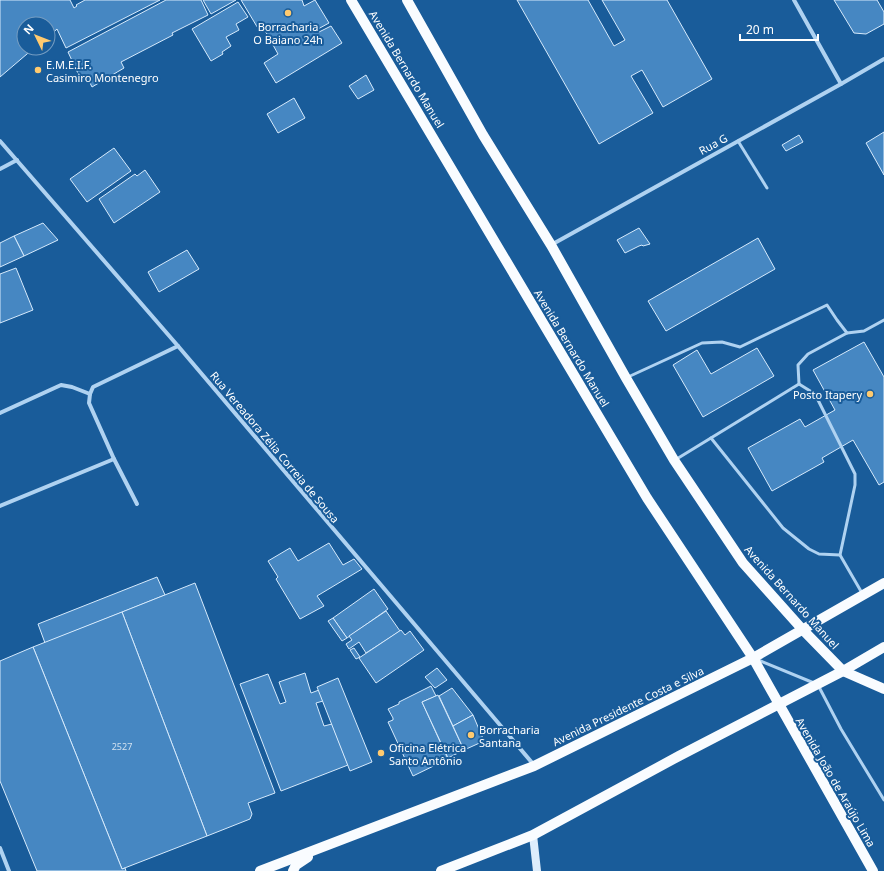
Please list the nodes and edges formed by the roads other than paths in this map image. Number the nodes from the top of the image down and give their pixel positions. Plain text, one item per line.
1 (351, 0) edge
2 (407, 0) edge
3 (794, 0) edge
4 (884, 59) edge
5 (840, 84) junction
6 (0, 141) edge
7 (738, 141) junction
8 (17, 160) junction
9 (0, 169) edge
10 (767, 188) dead end
11 (551, 245) junction
12 (884, 320) edge
13 (847, 333) junction
14 (178, 346) junction
15 (626, 378) junction
16 (799, 384) junction
17 (90, 394) junction
18 (0, 413) edge
19 (712, 438) junction
20 (114, 459) junction
21 (674, 460) junction
22 (137, 504) dead end
23 (0, 506) edge
24 (840, 555) junction
25 (884, 583) edge
26 (863, 594) junction
27 (802, 629) junction
28 (884, 648) edge
29 (753, 658) junction
30 (843, 671) junction
31 (818, 684) junction
32 (884, 689) edge
33 (778, 704) junction
34 (534, 766) junction
35 (884, 800) edge
36 (533, 835) junction
37 (325, 846) junction
38 (0, 848) edge
39 (9, 871) edge
40 (260, 871) edge
41 (293, 871) edge
42 (441, 871) edge
43 (537, 871) edge
44 (873, 871) edge

1 - 29 main road, Avenida Bernardo Manuel
2 - 11 main road, Avenida Bernardo Manuel
3 - 5 street
4 - 5 street, Rua G
5 - 7 street, Rua G
6 - 8 street, Rua Vereadora Zélia Correia de Sousa
7 - 10 lane
7 - 11 street, Rua G
8 - 9 street
8 - 14 street, Rua Vereadora Zélia Correia de Sousa
11 - 15 main road, Avenida Bernardo Manuel
12 - 13 lane
13 - 15 lane
13 - 16 lane
14 - 17 street
14 - 34 street, Rua Vereadora Zélia Correia de Sousa
15 - 21 main road, Avenida Bernardo Manuel
16 - 19 lane
16 - 24 lane
17 - 18 street
17 - 20 street
19 - 21 lane
19 - 24 lane
20 - 22 street
20 - 23 street
21 - 27 main road, Avenida Bernardo Manuel
24 - 26 lane
25 - 26 main road, Avenida Presidente Costa e Silva
26 - 27 main road, Avenida Presidente Costa e Silva
27 - 29 main road, Avenida Presidente Costa e Silva
27 - 30 main road, Avenida Bernardo Manuel
28 - 30 main road
29 - 31 lane
29 - 33 main road, Avenida Bernardo Manuel
29 - 34 main road, Avenida Presidente Costa e Silva
30 - 31 main road
30 - 32 main road
31 - 33 main road
31 - 35 lane
33 - 36 main road
33 - 44 main road, Avenida João de Araújo Lima
34 - 37 main road, Avenida Presidente Costa e Silva
36 - 42 main road
36 - 43 street
37 - 40 main road, Avenida Presidente Costa e Silva
37 - 41 main road
38 - 39 street

